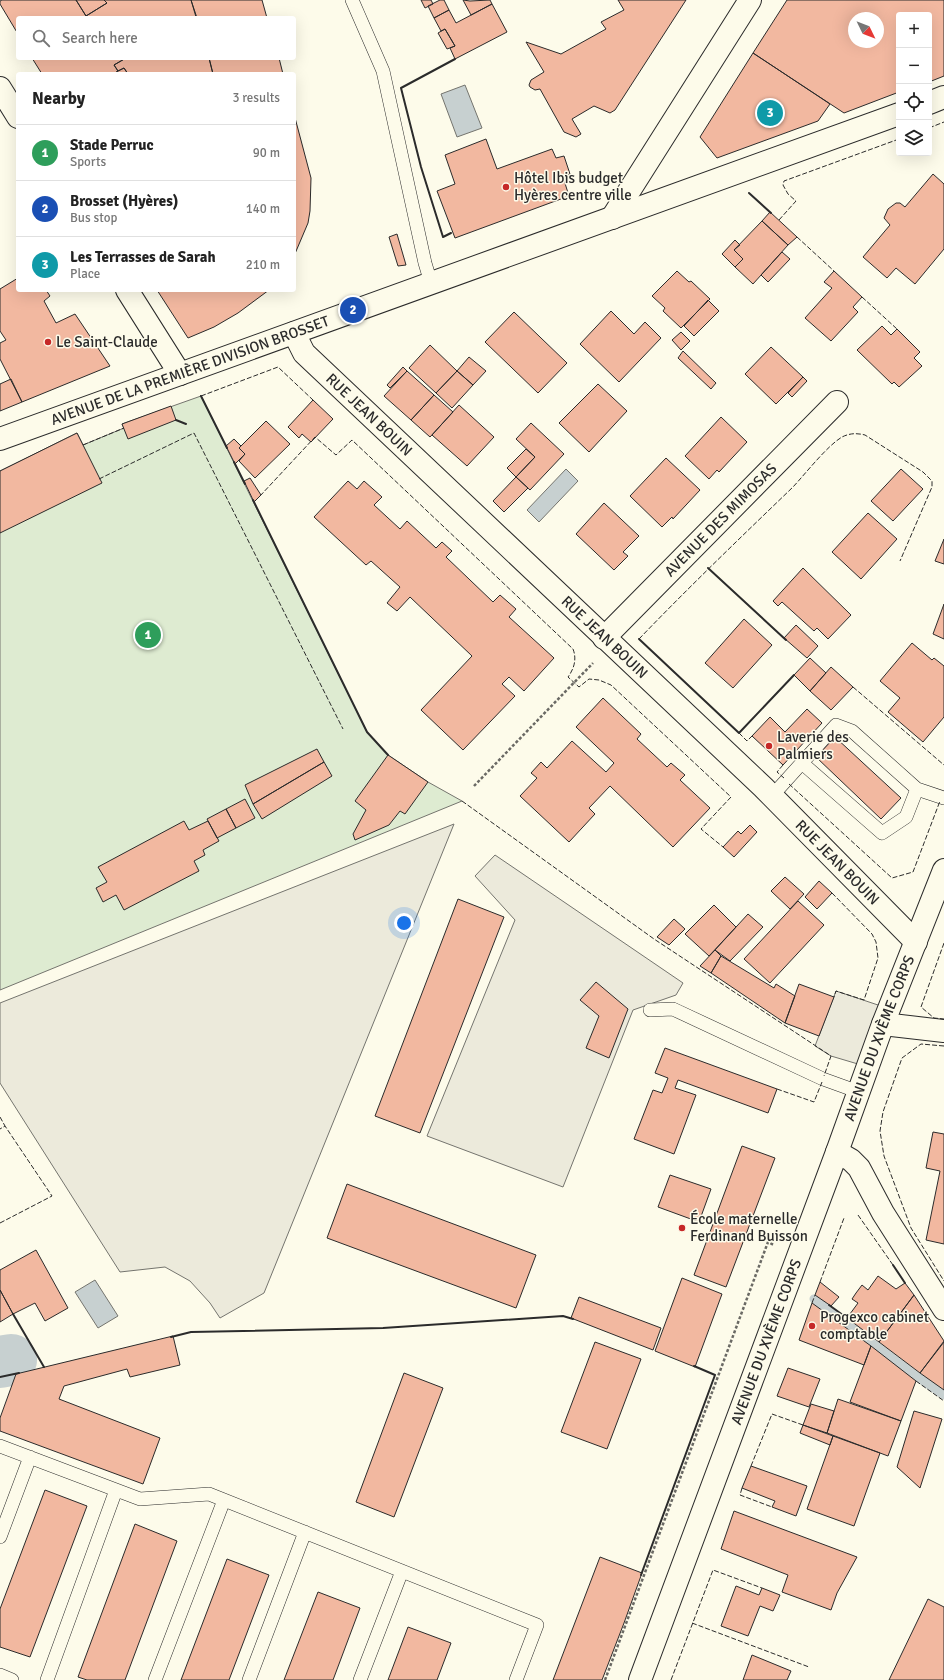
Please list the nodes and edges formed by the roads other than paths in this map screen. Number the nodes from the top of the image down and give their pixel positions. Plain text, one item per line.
1 (352, 0) edge
2 (750, 0) edge
3 (0, 88) edge
4 (944, 97) edge
5 (932, 102) edge
6 (16, 114) edge
7 (896, 115) edge
8 (612, 218) junction
9 (432, 283) junction
10 (128, 292) edge
11 (294, 333) junction
12 (180, 374) junction
13 (837, 402) dead end
14 (0, 439) edge
15 (604, 638) junction
16 (802, 763) junction
17 (917, 789) junction
18 (772, 796) junction
19 (944, 798) edge
20 (944, 870) edge
21 (916, 942) junction
22 (650, 1010) dead end
23 (883, 1024) junction
24 (944, 1031) edge
25 (859, 1092) junction
26 (837, 1152) junction
27 (944, 1309) edge
28 (0, 1446) edge
29 (30, 1458) junction
30 (116, 1490) junction
31 (224, 1500) junction
32 (305, 1532) junction
33 (0, 1537) edge
34 (402, 1571) junction
35 (0, 1675) edge
36 (12, 1680) edge
37 (47, 1680) edge
38 (155, 1680) edge
39 (249, 1680) edge
40 (360, 1680) edge
41 (516, 1680) edge
42 (640, 1680) edge

1 - 9 lane
2 - 8 street
3 - 6 street
4 - 5 street
7 - 8 street, AVENUE DE LA PREMIÈRE DIVISION BROSSET
8 - 9 street, AVENUE DE LA PREMIÈRE DIVISION BROSSET
9 - 11 street, AVENUE DE LA PREMIÈRE DIVISION BROSSET
10 - 12 street
11 - 12 street, AVENUE DE LA PREMIÈRE DIVISION BROSSET
11 - 15 street, RUE JEAN BOUIN
12 - 14 street, AVENUE DE LA PREMIÈRE DIVISION BROSSET
13 - 15 street, AVENUE DES MIMOSAS
15 - 18 street, RUE JEAN BOUIN
16 - 17 lane
16 - 17 lane
16 - 18 lane
17 - 19 lane
18 - 21 street, RUE JEAN BOUIN
20 - 21 street, AVENUE DU XVÈME CORPS
21 - 23 street, AVENUE DU XVÈME CORPS
22 - 25 lane
23 - 24 street
23 - 25 street, AVENUE DU XVÈME CORPS
25 - 26 street, AVENUE DU XVÈME CORPS
26 - 27 street
26 - 42 street, AVENUE DU XVÈME CORPS
28 - 29 lane
29 - 30 lane
29 - 33 lane
30 - 31 lane
30 - 37 lane
31 - 32 lane
31 - 38 lane
32 - 34 lane
32 - 39 lane
34 - 40 lane
34 - 41 lane
35 - 36 lane

